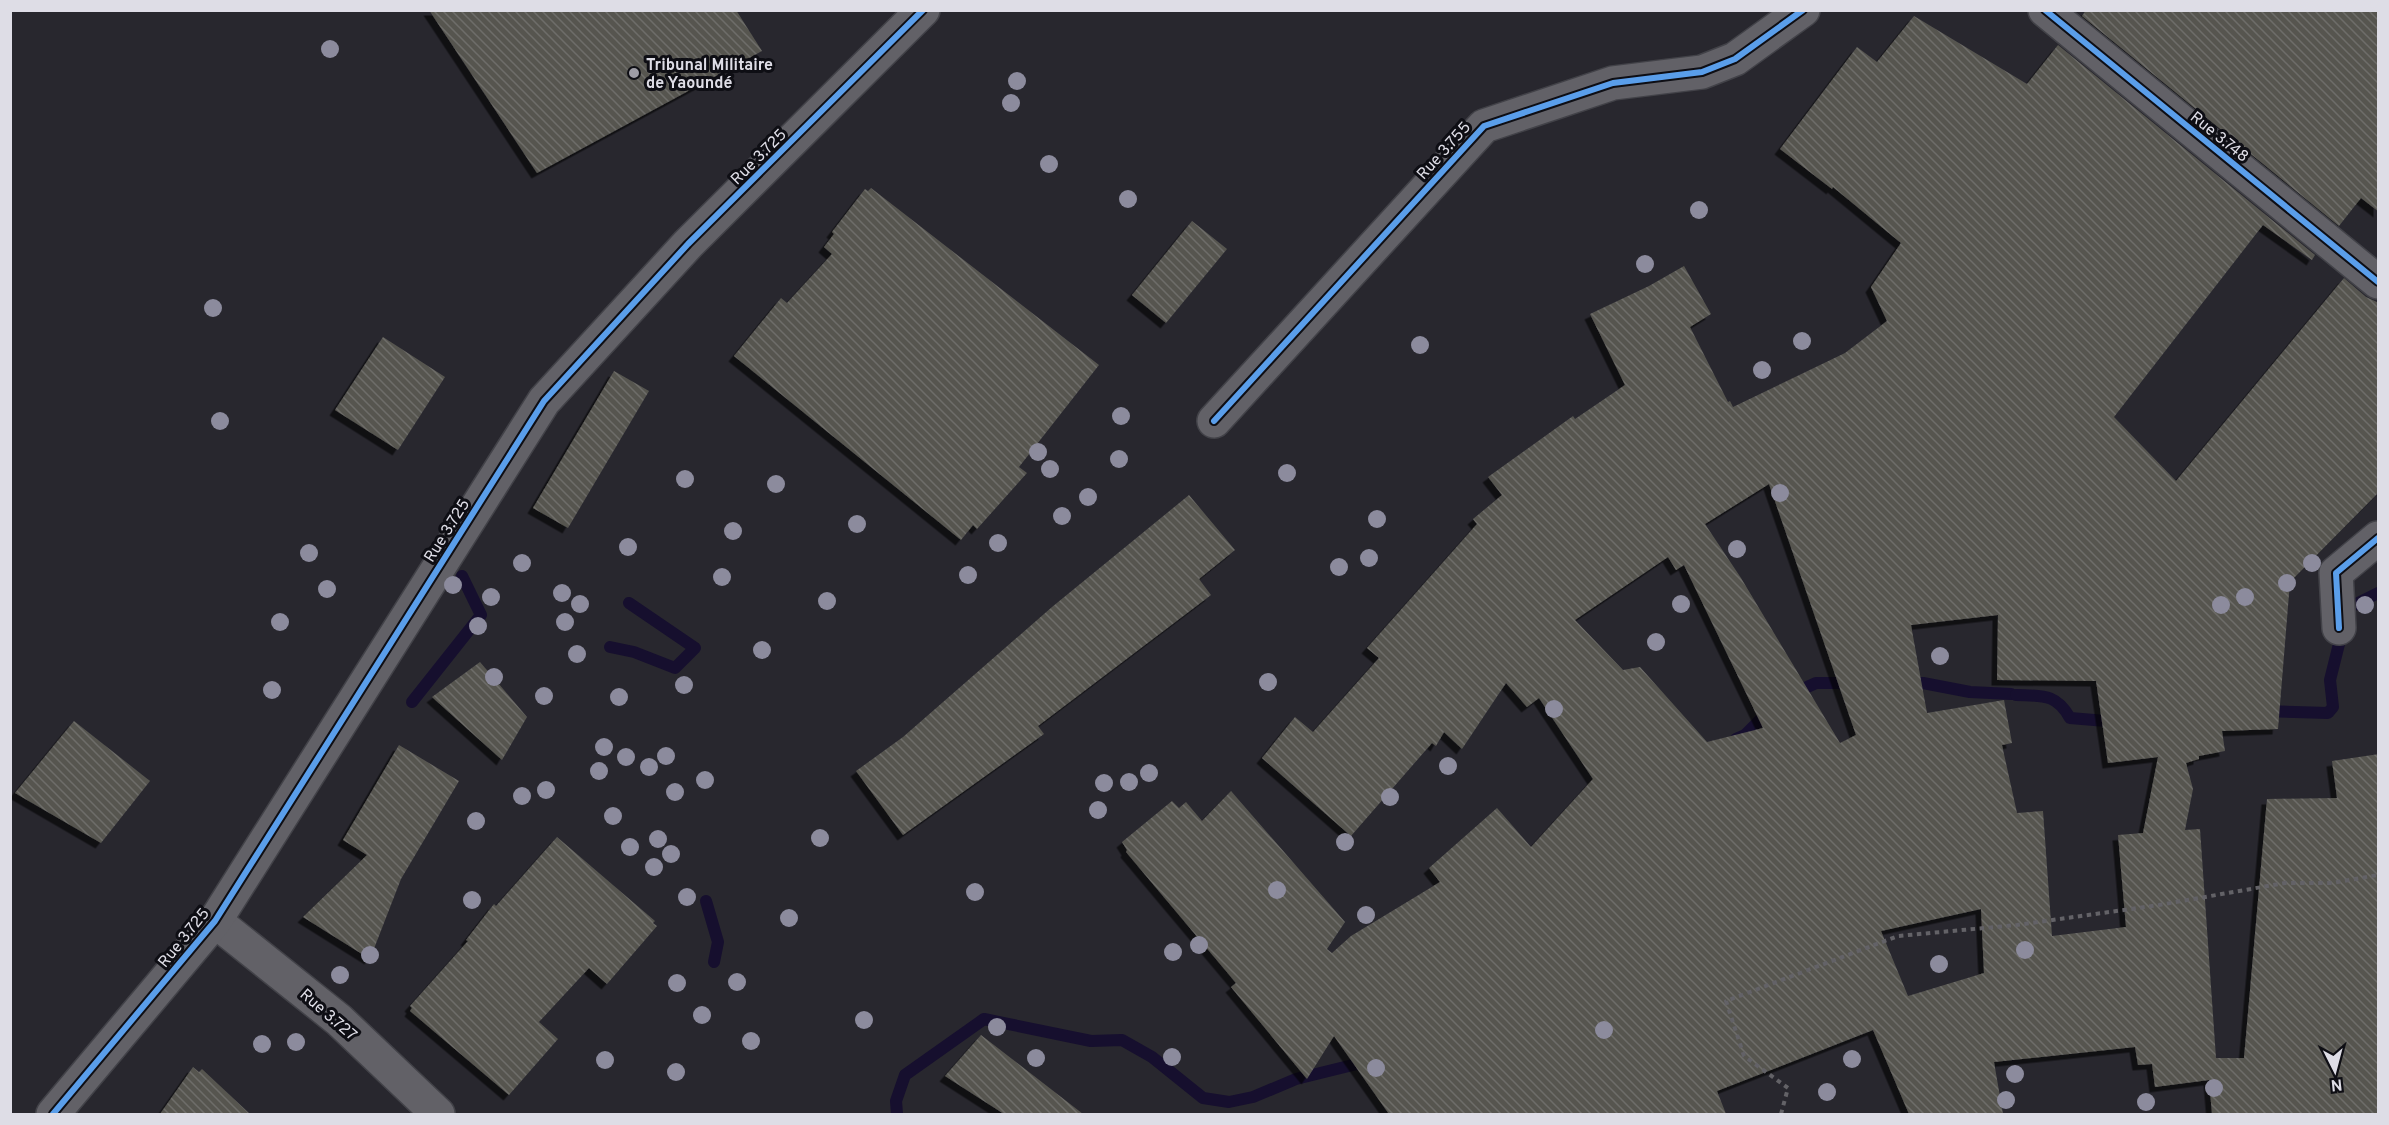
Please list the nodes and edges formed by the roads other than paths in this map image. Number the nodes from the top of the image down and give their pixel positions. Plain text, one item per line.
1 (923, 10) edge
2 (1803, 10) edge
3 (2045, 10) edge
4 (2379, 282) edge
5 (1214, 421) dead end
6 (2379, 538) edge
7 (2339, 628) dead end
8 (215, 921) junction
9 (53, 1114) edge
10 (438, 1114) edge

1 - 8 street, Rue 3.725
2 - 5 street, Rue 3.755
3 - 4 street, Rue 3.748
6 - 7 street
8 - 9 street, Rue 3.725
8 - 10 street, Rue 3.727

